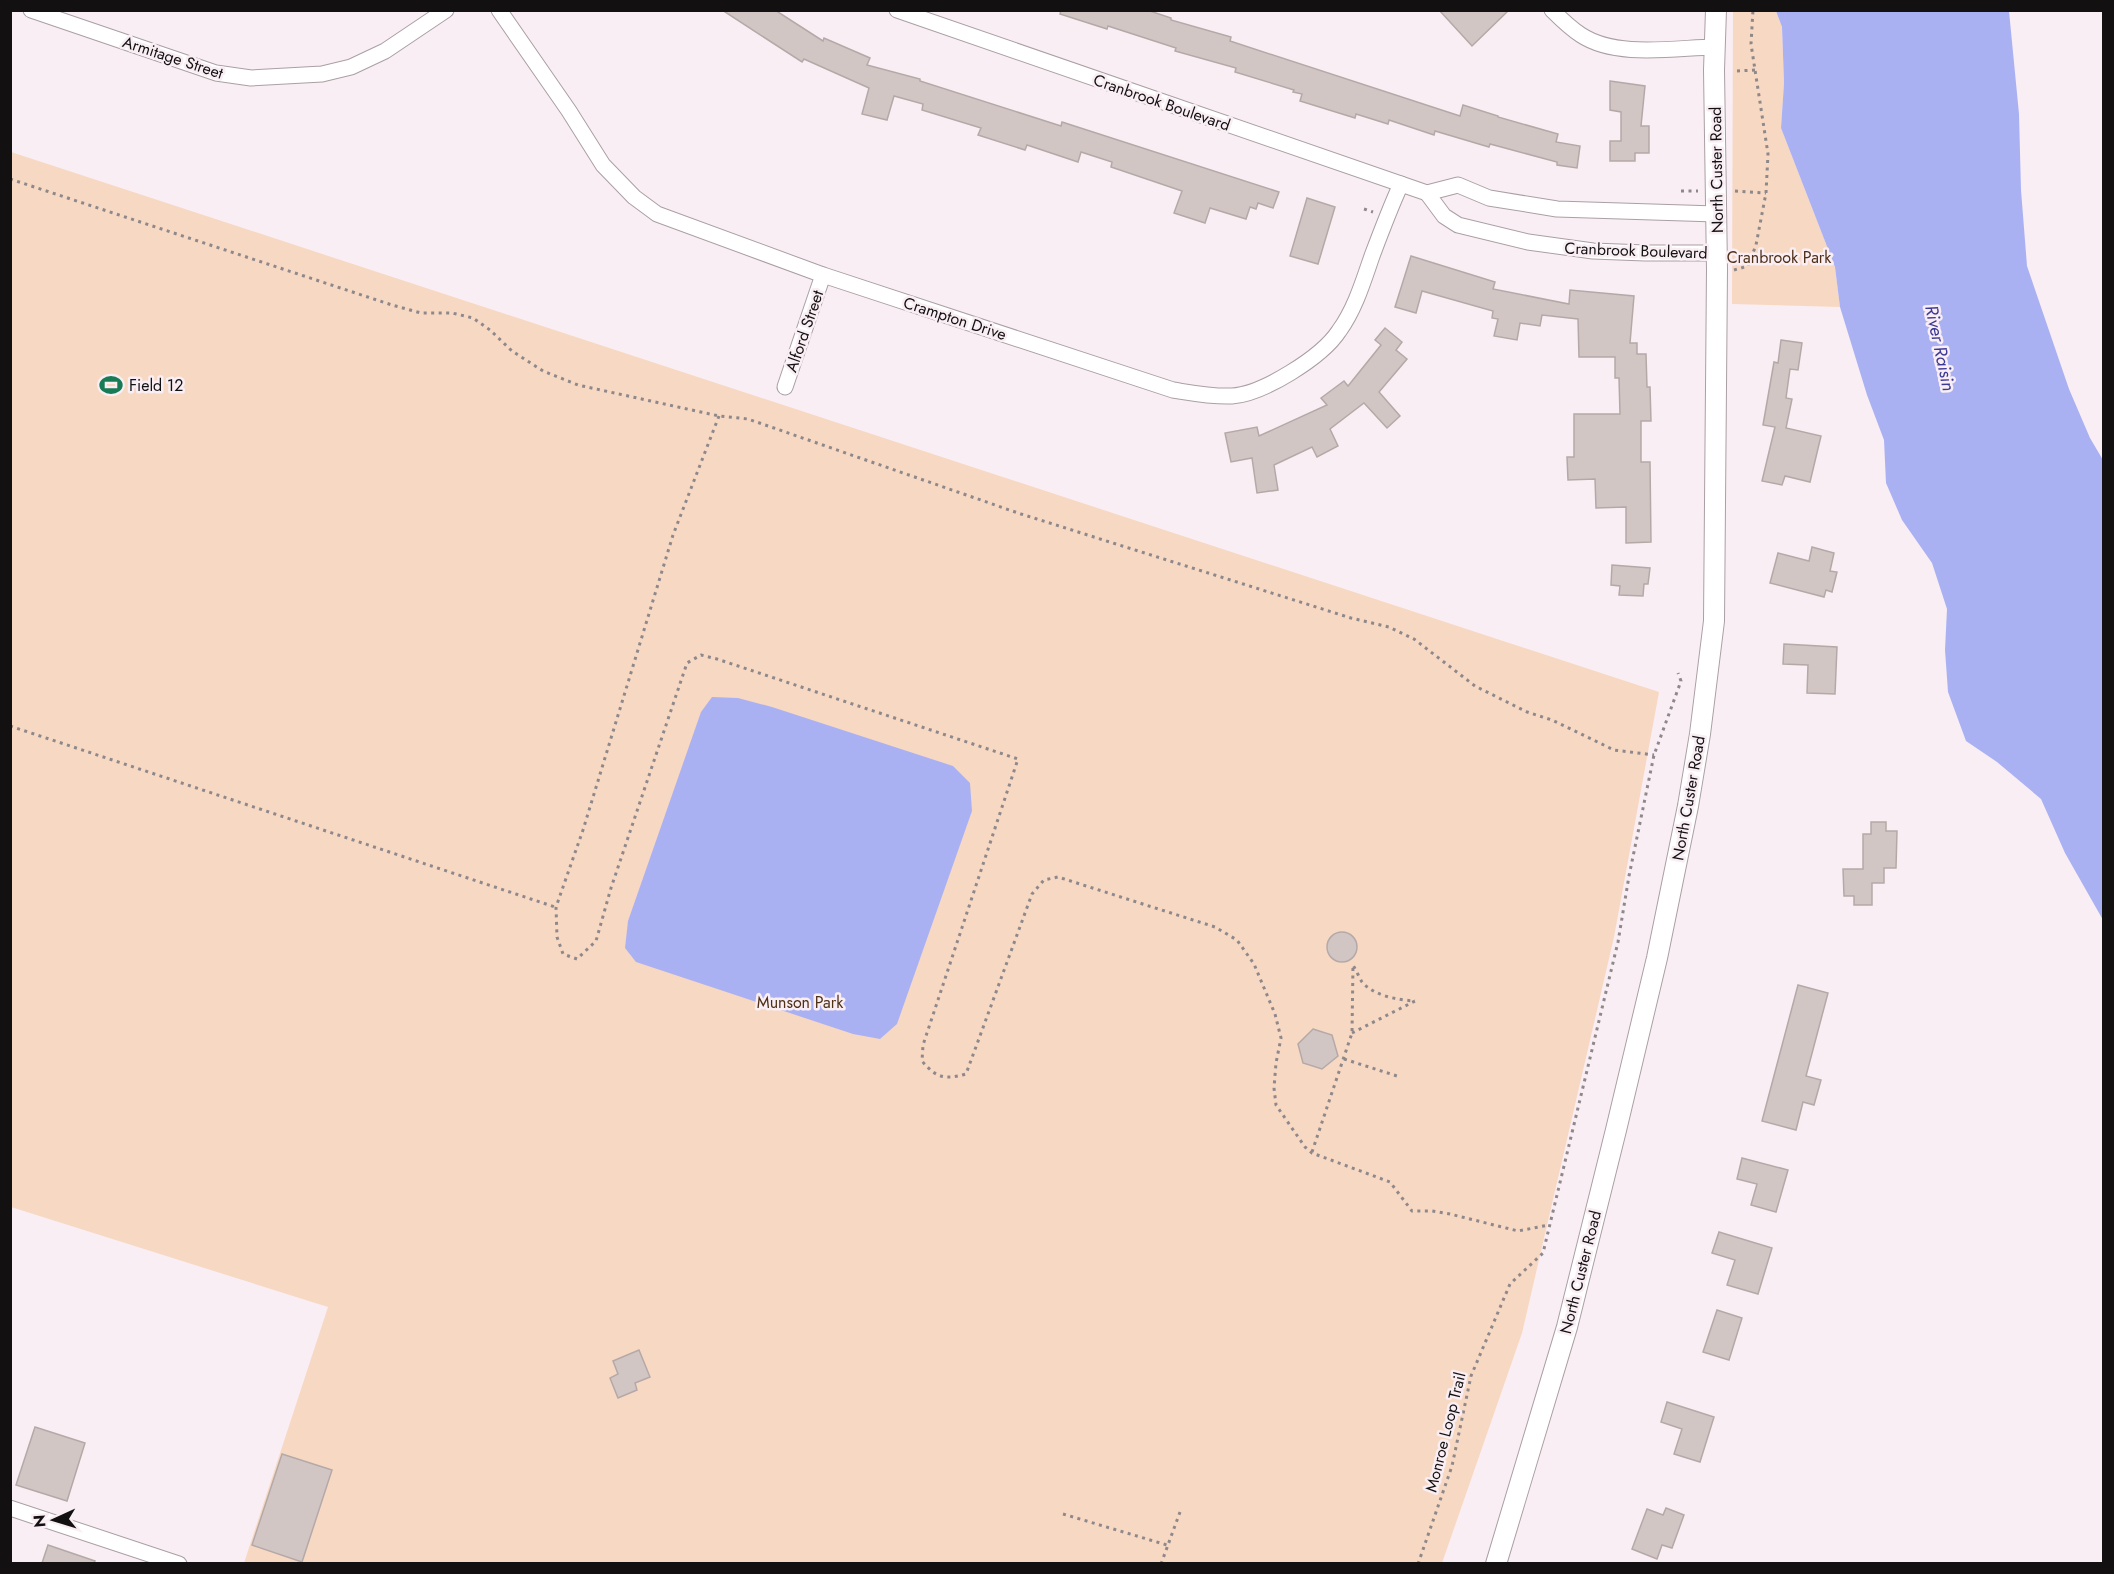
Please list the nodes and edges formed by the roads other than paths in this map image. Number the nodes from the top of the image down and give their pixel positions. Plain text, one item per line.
1 (31, 10) edge
2 (446, 10) edge
3 (499, 10) edge
4 (897, 10) edge
5 (1552, 10) edge
6 (1716, 10) edge
7 (1714, 47) junction
8 (1401, 184) junction
9 (1427, 193) junction
10 (1716, 214) junction
11 (1717, 253) junction
12 (823, 275) junction
13 (785, 387) dead end
14 (10, 1508) edge
15 (179, 1563) edge
16 (1496, 1563) edge

1 - 2 street, Armitage Street
3 - 12 street, Crampton Drive
4 - 8 street, Cranbrook Boulevard
5 - 7 street
6 - 7 street, North Custer Road
7 - 10 street, North Custer Road
8 - 9 street, Cranbrook Boulevard
8 - 12 street, Crampton Drive
9 - 10 street
9 - 11 street, Cranbrook Boulevard
10 - 11 street, North Custer Road
11 - 16 street, North Custer Road
12 - 13 street, Alford Street
14 - 15 street

